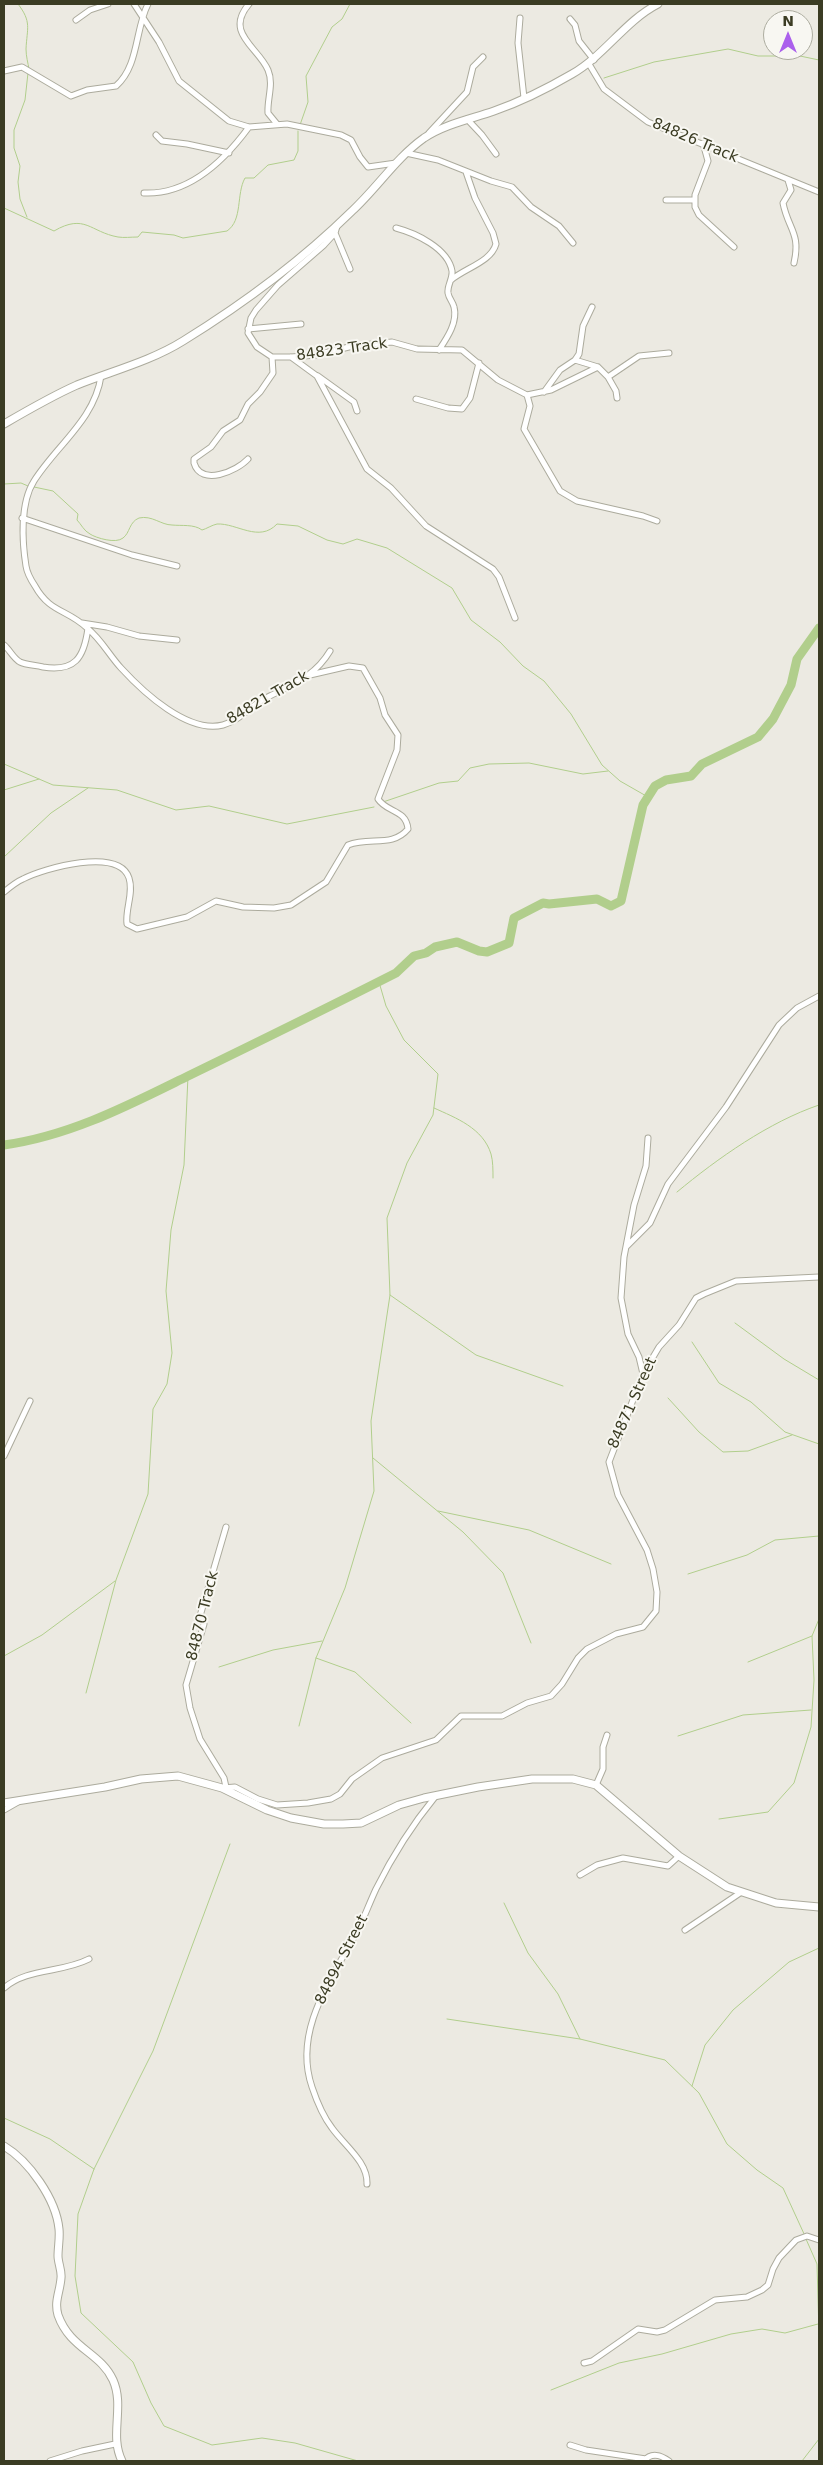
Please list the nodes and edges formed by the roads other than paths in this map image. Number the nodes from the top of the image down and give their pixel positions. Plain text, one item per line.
1 (108, 4) edge
2 (134, 4) edge
3 (148, 4) edge
4 (249, 4) edge
5 (658, 4) edge
6 (142, 18) junction
7 (520, 18) dead end
8 (570, 18) dead end
9 (76, 20) dead end
10 (483, 58) dead end
11 (592, 62) junction
12 (4, 71) edge
13 (524, 98) junction
14 (467, 120) junction
15 (278, 124) junction
16 (249, 127) junction
17 (156, 135) dead end
18 (425, 138) junction
19 (703, 143) junction
20 (229, 153) junction
21 (406, 153) junction
22 (496, 154) dead end
23 (397, 163) junction
24 (466, 172) junction
25 (788, 180) junction
26 (144, 192) dead end
27 (819, 192) edge
28 (666, 200) dead end
29 (694, 200) junction
30 (337, 225) junction
31 (396, 228) dead end
32 (335, 233) junction
33 (573, 244) dead end
34 (734, 247) dead end
35 (794, 264) dead end
36 (350, 269) dead end
37 (451, 280) junction
38 (592, 308) dead end
39 (301, 324) dead end
40 (248, 329) junction
41 (438, 350) junction
42 (669, 353) dead end
43 (272, 357) junction
44 (291, 357) junction
45 (575, 360) junction
46 (479, 363) junction
47 (598, 367) junction
48 (100, 376) junction
49 (317, 376) junction
50 (608, 377) junction
51 (544, 392) junction
52 (527, 395) junction
53 (617, 398) dead end
54 (416, 399) dead end
55 (357, 411) dead end
56 (4, 424) edge
57 (248, 459) dead end
58 (22, 518) junction
59 (657, 521) dead end
60 (177, 566) dead end
61 (515, 618) dead end
62 (81, 623) junction
63 (88, 628) junction
64 (177, 640) dead end
65 (4, 645) edge
66 (330, 651) dead end
67 (310, 675) junction
68 (4, 892) edge
69 (819, 996) edge
70 (648, 1138) dead end
71 (627, 1246) junction
72 (819, 1277) edge
73 (643, 1374) junction
74 (30, 1401) dead end
75 (4, 1456) edge
76 (226, 1527) dead end
77 (607, 1735) dead end
78 (596, 1785) junction
79 (224, 1788) junction
80 (435, 1797) junction
81 (20, 1800) junction
82 (4, 1803) edge
83 (4, 1810) edge
84 (679, 1856) junction
85 (580, 1875) dead end
86 (740, 1893) junction
87 (819, 1907) edge
88 (684, 1930) dead end
89 (89, 1959) dead end
90 (4, 1988) edge
91 (4, 2146) edge
92 (368, 2184) dead end
93 (819, 2240) edge
94 (584, 2363) dead end
95 (115, 2444) junction
96 (570, 2445) dead end
97 (645, 2460) edge
98 (50, 2461) edge
99 (122, 2461) edge
100 (669, 2461) edge

1 - 9 street
2 - 6 street
3 - 6 street
4 - 15 street
5 - 11 street
6 - 12 street
6 - 16 street
7 - 13 street
8 - 11 street, 84826 Track
10 - 18 street
11 - 13 street
11 - 19 street, 84826 Track
13 - 14 street
14 - 18 street
14 - 22 street
15 - 16 street
15 - 23 street
16 - 20 street
17 - 20 street
18 - 21 street
19 - 25 street, 84826 Track
19 - 29 street
20 - 26 street
21 - 23 street
21 - 24 street
23 - 30 street
24 - 33 street
24 - 37 street
25 - 27 street, 84826 Track
25 - 35 street
28 - 29 street
29 - 34 street
30 - 32 street
30 - 48 street
31 - 37 street
32 - 36 street
32 - 40 street
37 - 41 street
38 - 45 street
39 - 40 street
40 - 43 street
41 - 44 street, 84823 Track
41 - 46 street, 84823 Track
42 - 50 street
43 - 44 street, 84823 Track
43 - 57 street
44 - 49 street
45 - 47 street
45 - 51 street
46 - 52 street, 84823 Track
46 - 54 street
47 - 50 street
47 - 51 street
48 - 56 street
48 - 58 street, 84821 Track
49 - 55 street
49 - 61 street
50 - 53 street
51 - 52 street
52 - 59 street
58 - 60 street
58 - 62 street, 84821 Track
62 - 63 street, 84821 Track
62 - 64 street
63 - 65 street
63 - 67 street, 84821 Track
66 - 67 street, 84821 Track
67 - 68 street
69 - 71 street
70 - 71 street
71 - 73 street
72 - 73 street, 84871 Street
73 - 79 street, 84871 Street
74 - 75 street
76 - 79 street, 84870 Track
77 - 78 street
78 - 80 street
78 - 84 street
79 - 80 street
79 - 81 street
80 - 92 street, 84894 Street
81 - 82 street
81 - 83 street
84 - 85 street
84 - 86 street
86 - 87 street
86 - 88 street
89 - 90 street
91 - 95 street
93 - 94 street
95 - 98 street
95 - 99 street
96 - 97 street
97 - 100 street

